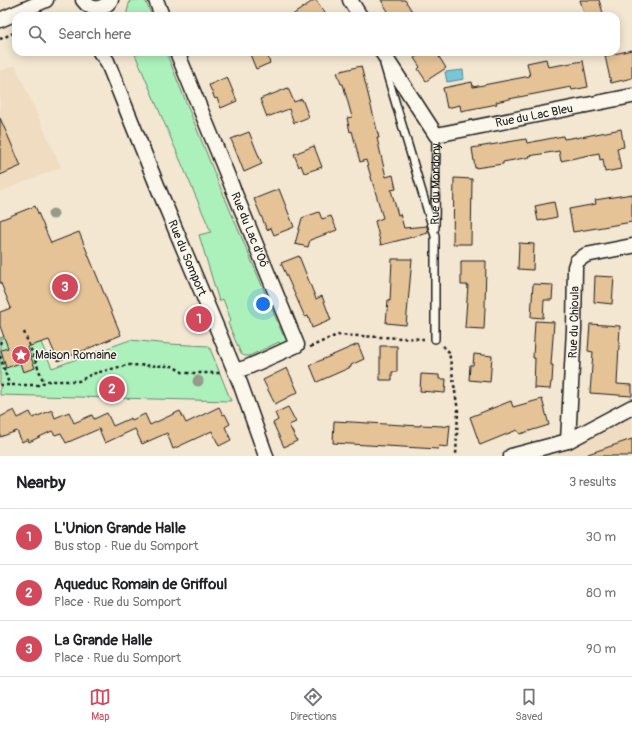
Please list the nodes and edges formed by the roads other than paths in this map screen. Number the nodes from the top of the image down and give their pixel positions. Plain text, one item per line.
1 (46, 0) edge
2 (111, 0) edge
3 (156, 0) edge
4 (350, 0) edge
5 (84, 7) edge
6 (18, 12) edge
7 (108, 12) edge
8 (160, 12) edge
9 (358, 12) edge
10 (12, 15) edge
11 (0, 20) edge
12 (106, 56) edge
13 (179, 56) edge
14 (382, 56) edge
15 (384, 56) edge
16 (632, 96) edge
17 (436, 135) junction
18 (435, 236) junction
19 (632, 246) edge
20 (435, 340) road end
21 (235, 371) junction
22 (632, 407) edge
23 (568, 441) junction
24 (266, 456) edge
25 (511, 456) edge

1 - 6 street
2 - 5 street
2 - 7 street
3 - 8 street
4 - 9 street
10 - 11 street
12 - 21 street, Rue du Somport
13 - 21 street, Rue du Lac d'Oô
14 - 18 lane, Rue du Mondony
15 - 17 street, Rue du Mondony
16 - 17 street, Rue du Lac Bleu
17 - 18 lane, Rue du Mondony
18 - 20 lane, Rue du Mondony
19 - 23 street, Rue du Chioula
21 - 24 street, Rue du Somport
22 - 23 street
23 - 25 street

